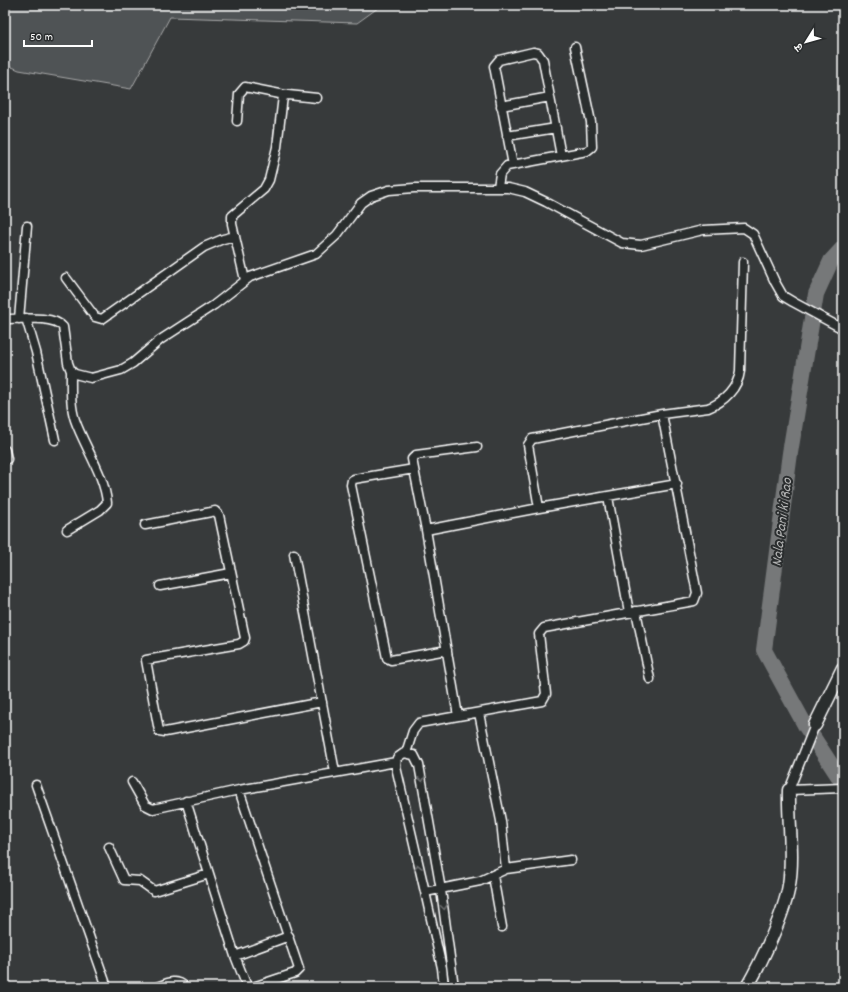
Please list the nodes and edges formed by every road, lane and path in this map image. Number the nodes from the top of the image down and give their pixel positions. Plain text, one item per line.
1 (575, 47) dead end
2 (285, 95) junction
3 (550, 97) junction
4 (317, 98) dead end
5 (501, 106) junction
6 (236, 121) dead end
7 (556, 128) junction
8 (507, 136) junction
9 (561, 156) junction
10 (513, 165) junction
11 (498, 187) junction
12 (27, 226) dead end
13 (235, 236) junction
14 (743, 262) dead end
15 (66, 278) dead end
16 (245, 280) junction
17 (22, 318) junction
18 (5, 319) edge
19 (843, 329) edge
20 (71, 372) junction
21 (662, 414) junction
22 (55, 440) dead end
23 (477, 447) dead end
24 (5, 450) edge
25 (7, 459) dead end
26 (414, 469) junction
27 (677, 484) junction
28 (608, 497) junction
29 (539, 508) junction
30 (145, 525) dead end
31 (66, 530) dead end
32 (426, 530) junction
33 (294, 554) dead end
34 (231, 573) junction
35 (160, 586) dead end
36 (632, 611) junction
37 (447, 650) junction
38 (843, 668) edge
39 (650, 679) dead end
40 (322, 702) junction
41 (479, 713) junction
42 (458, 716) junction
43 (815, 725) joint
44 (406, 752) junction
45 (396, 762) junction
46 (335, 772) junction
47 (132, 782) dead end
48 (36, 785) dead end
49 (840, 788) edge
50 (239, 790) junction
51 (789, 790) junction
52 (186, 801) junction
53 (109, 847) dead end
54 (571, 860) dead end
55 (506, 869) junction
56 (209, 874) junction
57 (493, 876) junction
58 (441, 890) junction
59 (425, 892) junction
60 (502, 928) dead end
61 (289, 936) junction
62 (235, 956) junction
63 (268, 985) edge
64 (107, 987) edge
65 (156, 987) edge
66 (185, 987) edge
67 (250, 987) edge
68 (253, 987) edge
69 (444, 987) edge
70 (454, 987) edge
71 (747, 987) edge

1 - 9 street
2 - 4 street
2 - 6 street
2 - 13 street
3 - 5 street
3 - 5 street
3 - 7 street
5 - 8 street
7 - 8 street
7 - 9 street
8 - 10 street
9 - 10 street
10 - 11 street
11 - 16 street
11 - 19 street
12 - 17 street
13 - 15 street
13 - 16 street
14 - 21 street
16 - 20 street
17 - 18 street
17 - 20 street
17 - 22 street
20 - 31 street
21 - 27 street
21 - 29 street
23 - 26 street
24 - 25 street
26 - 32 street
26 - 37 street
27 - 28 street
27 - 36 street
28 - 29 street
28 - 36 street
29 - 32 street
30 - 34 street
32 - 37 street
33 - 40 street
34 - 35 street
34 - 40 street
36 - 39 street
36 - 41 street
37 - 42 street
38 - 43 street
40 - 46 street
41 - 42 street
41 - 55 street
42 - 44 street
43 - 51 street
44 - 45 street
44 -> 58 street
45 - 46 street
59 -> 45 street
46 - 50 street
47 - 52 street
48 - 64 street
49 - 51 street
50 - 52 street
50 - 61 street
51 - 71 street
52 - 56 street
53 - 56 street
54 - 55 street
55 - 57 street
56 - 62 street
57 - 58 street
57 - 60 street
58 - 59 street
58 -> 70 street
59 - 69 street
61 - 62 street
61 - 63 street
62 - 67 street
63 - 68 street
65 - 66 street

